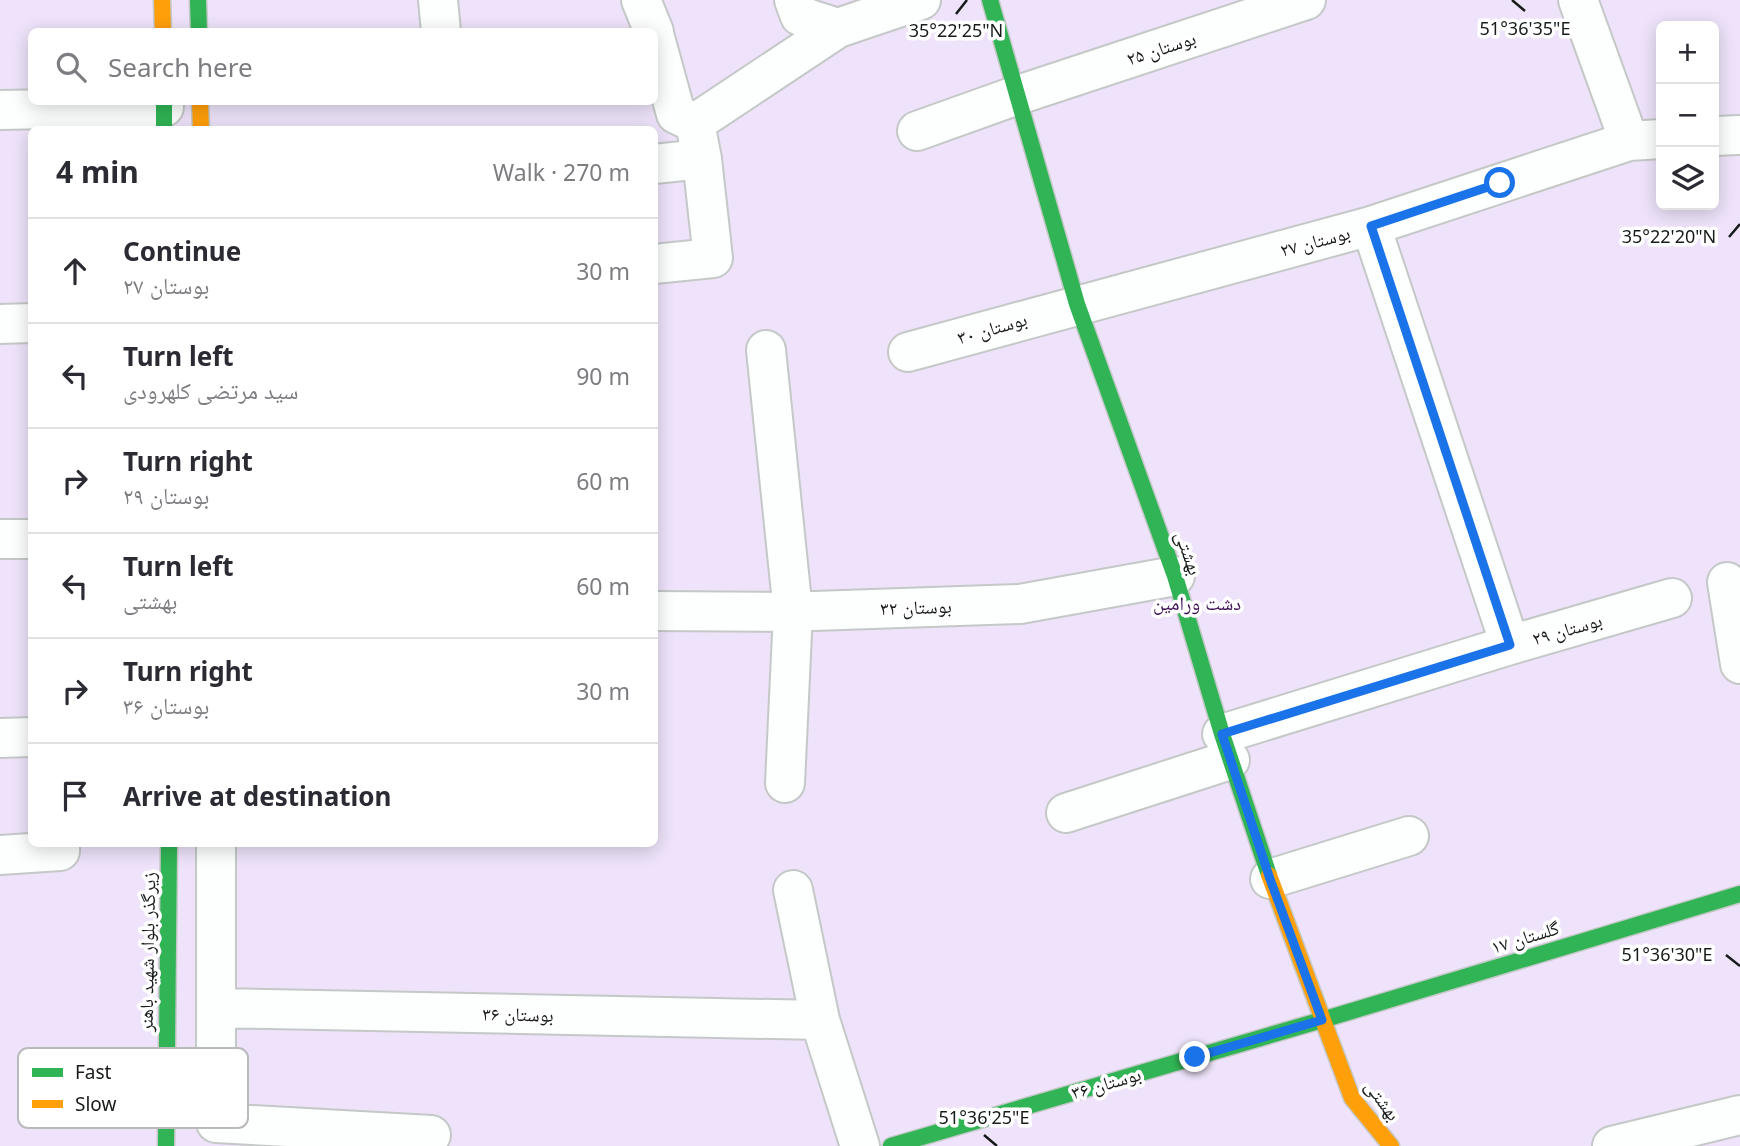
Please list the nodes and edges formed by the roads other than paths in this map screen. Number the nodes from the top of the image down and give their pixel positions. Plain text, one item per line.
1 (162, 0) edge
2 (198, 0) edge
3 (438, 0) edge
4 (641, 0) edge
5 (794, 0) edge
6 (921, 0) edge
7 (990, 0) edge
8 (1306, 0) edge
9 (1578, 0) edge
10 (163, 28) edge
11 (199, 28) edge
12 (441, 28) edge
13 (652, 28) edge
14 (838, 28) junction
15 (658, 48) edge
16 (1016, 96) junction
17 (0, 110) edge
18 (173, 110) edge
19 (195, 126) edge
20 (917, 131) dead end
21 (1740, 135) edge
22 (1719, 136) edge
23 (1645, 140) edge
24 (699, 141) junction
25 (658, 162) edge
26 (1371, 226) junction
27 (658, 264) edge
28 (1077, 304) junction
29 (28, 323) edge
30 (0, 324) edge
31 (766, 350) dead end
32 (908, 352) dead end
33 (0, 539) edge
34 (28, 539) edge
35 (1175, 576) junction
36 (1727, 582) dead end
37 (1672, 598) dead end
38 (658, 611) edge
39 (793, 612) junction
40 (1510, 645) junction
41 (1740, 664) edge
42 (28, 737) edge
43 (0, 738) edge
44 (1226, 747) junction
45 (785, 783) dead end
46 (1066, 813) dead end
47 (1409, 836) dead end
48 (60, 847) edge
49 (169, 847) edge
50 (216, 847) edge
51 (0, 855) edge
52 (1270, 879) junction
53 (793, 890) dead end
54 (1740, 894) edge
55 (217, 1008) junction
56 (820, 1020) junction
57 (1322, 1020) junction
58 (167, 1048) edge
59 (217, 1048) edge
60 (1740, 1115) edge
61 (248, 1124) edge
62 (166, 1128) edge
63 (430, 1135) dead end
64 (166, 1146) edge
65 (860, 1146) edge
66 (891, 1146) edge
67 (1391, 1146) edge
68 (1612, 1146) edge

1 - 10 street
2 - 11 street
3 - 12 street
4 - 13 street
5 - 14 street
6 - 14 street
7 - 16 street, بهشتی
8 - 16 street, بوستان ۲۵
9 - 23 street
14 - 24 street
15 - 24 street
16 - 20 street, بوستان ۲۵
16 - 28 street, بهشتی
17 - 18 street
18 - 19 street
21 - 22 street
23 - 26 street, بوستان ۲۷
24 - 25 street
24 - 27 street
26 - 28 street, بوستان ۲۷
26 - 40 street
28 - 32 street, بوستان ۳۰
28 - 35 street, بهشتی
29 - 30 street
31 - 39 street
33 - 34 street
35 - 39 street, بوستان ۳۲
35 - 44 street, بهشتی
36 - 41 street
37 - 40 street, بوستان ۲۹
38 - 39 street, بوستان ۳۲
39 - 45 street
40 - 44 street, بوستان ۲۹
42 - 43 street
44 - 46 street, بوستان ۲۹
44 - 52 street, بهشتی
47 - 52 street
48 - 51 street
49 - 58 street, زیرگذر بلوار شهید باهنر
50 - 55 street
52 - 57 street, بهشتی
53 - 56 street
54 - 57 street, گلستان ۱۷
55 - 56 street, بوستان ۳۶
55 - 59 street
56 - 65 street
57 - 66 street, بوستان ۳۶
57 - 67 street, بهشتی
60 - 68 street
61 - 63 street
62 - 64 street, زیرگذر بلوار شهید باهنر

